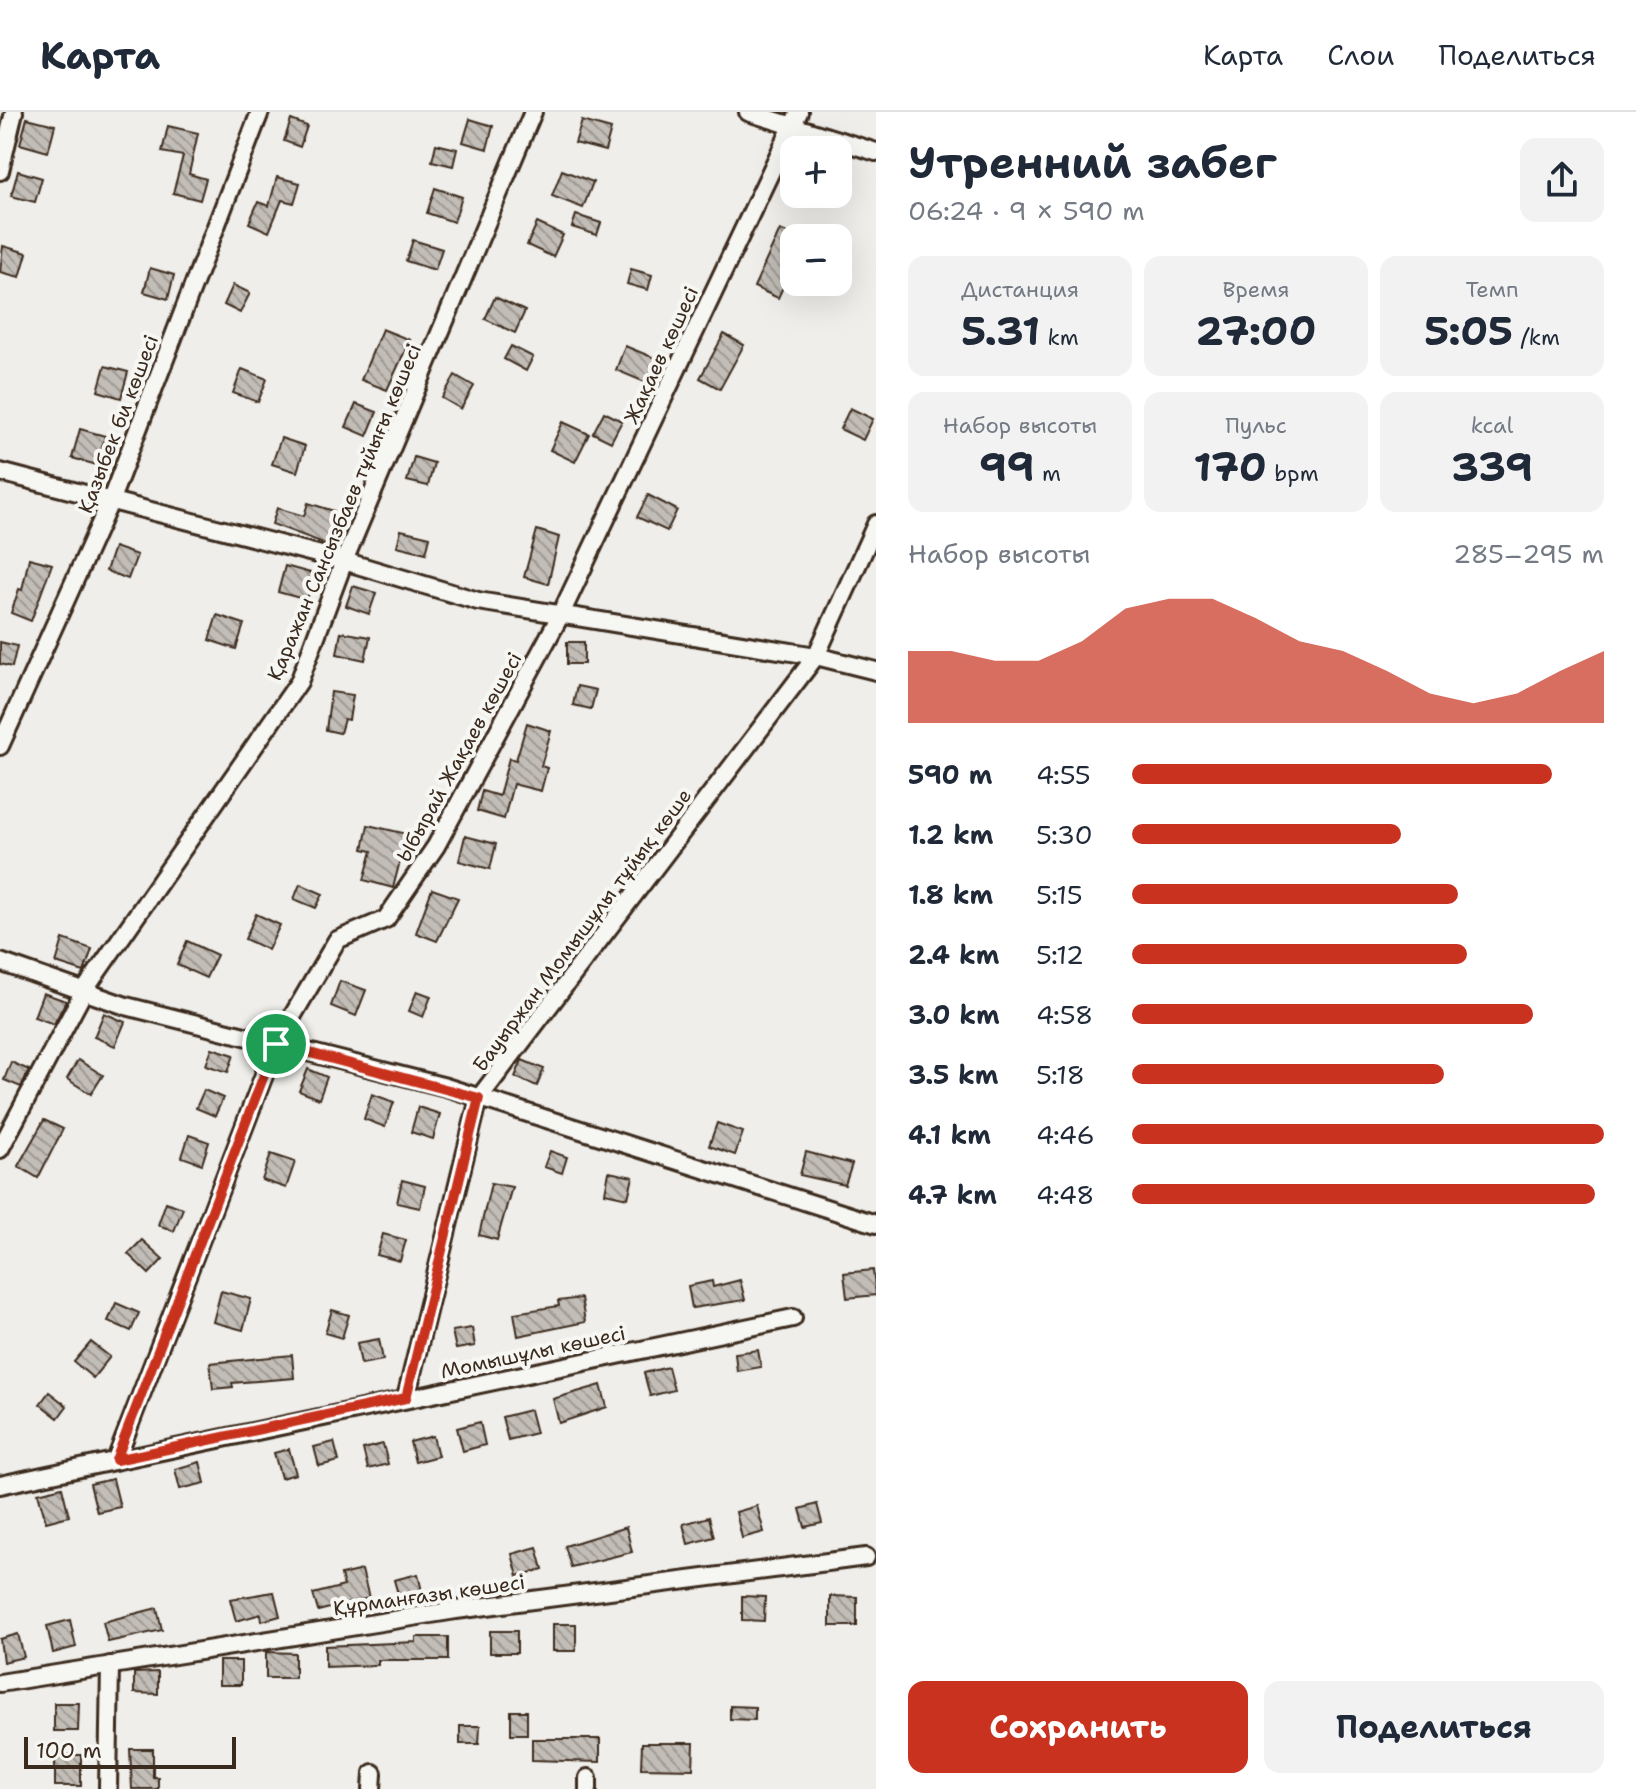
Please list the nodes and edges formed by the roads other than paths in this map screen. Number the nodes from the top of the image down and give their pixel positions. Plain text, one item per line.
1 (14, 112) edge
2 (260, 112) edge
3 (533, 112) edge
4 (748, 112) edge
5 (796, 119) edge
6 (876, 152) edge
7 (0, 171) edge
8 (0, 472) edge
9 (110, 502) junction
10 (876, 524) edge
11 (344, 561) junction
12 (560, 616) junction
13 (816, 656) junction
14 (876, 671) edge
15 (0, 746) edge
16 (0, 962) edge
17 (84, 991) junction
18 (276, 1044) junction
19 (479, 1098) junction
20 (0, 1149) edge
21 (876, 1224) edge
22 (793, 1318) dead end
23 (406, 1398) junction
24 (116, 1460) junction
25 (0, 1485) edge
26 (866, 1557) dead end
27 (110, 1665) junction
28 (0, 1683) edge
29 (108, 1789) edge

1 - 7 street
2 - 9 street, Қазыбек би көшесі
3 - 11 street, Қаражан Сансызбаев тұйығы көшесі
4 - 5 street
5 - 6 street
5 - 12 street, Жақаев көшесі
8 - 9 street
9 - 11 street
9 - 15 street, Қазыбек би көшесі
10 - 13 street, Бауыржан Момышұлы тұйық көше
11 - 12 street
11 - 17 street, Қаражан Сансызбаев тұйығы көшесі
12 - 13 street
12 - 18 street, Ыбырай Жақаев көшесі
13 - 14 street
13 - 19 street, Бауыржан Момышұлы тұйық көше
16 - 17 street
17 - 18 street
17 - 20 street, Қаражан Сансызбаев тұйығы көшесі
18 - 19 street
18 - 24 street, Ыбырай Жақаев көшесі
19 - 21 street
19 - 23 street, Бауыржан Момышұлы тұйық көше
22 - 23 street, Момышұлы көшесі
23 - 24 street, Момышұлы көшесі
24 - 25 street, Момышұлы көшесі
26 - 27 street, Құрманғазы көшесі
27 - 28 street, Құрманғазы көшесі
27 - 29 street

